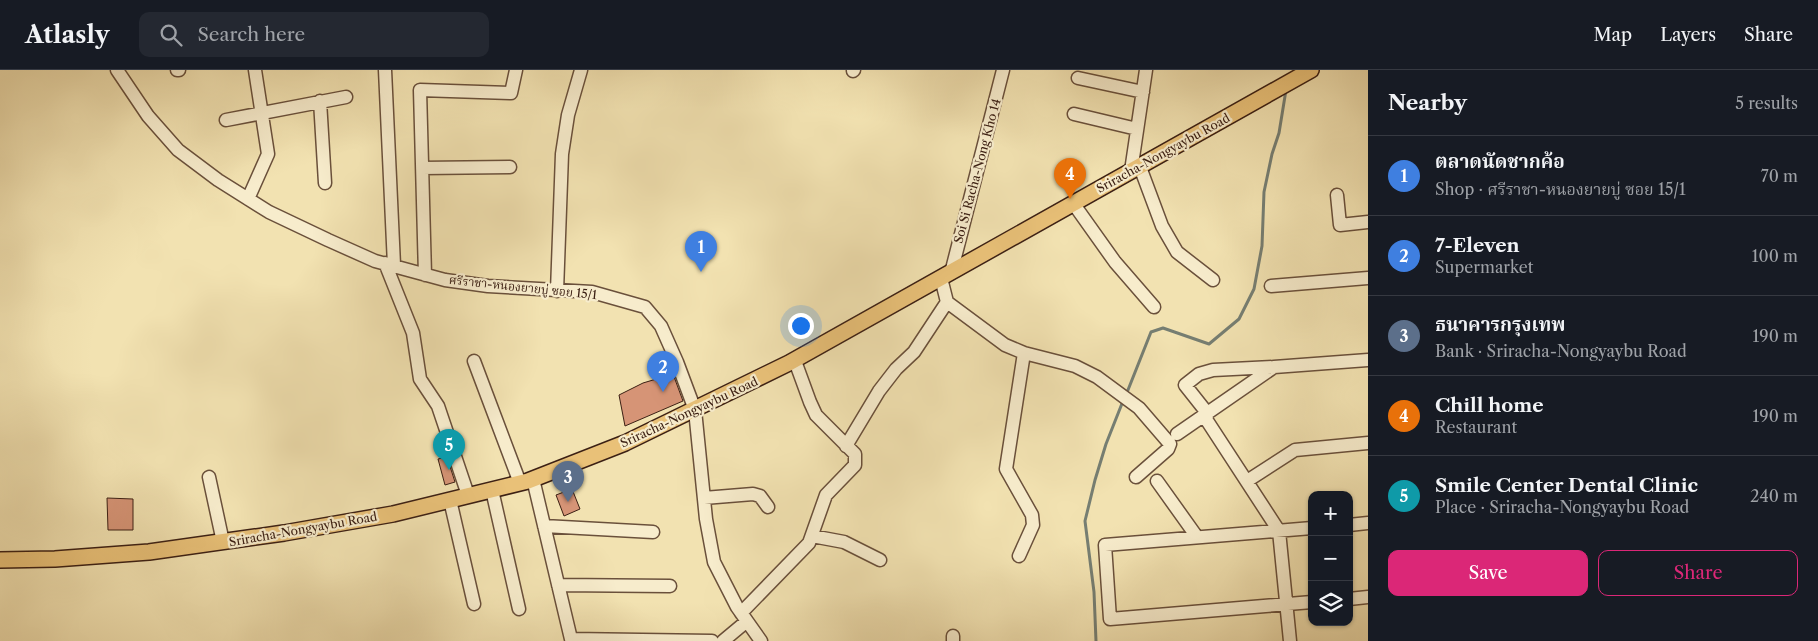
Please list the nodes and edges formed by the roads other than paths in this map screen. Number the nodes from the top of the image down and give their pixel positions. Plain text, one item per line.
1 (117, 70) edge
2 (254, 70) edge
3 (385, 70) edge
4 (516, 70) edge
5 (580, 70) edge
6 (1003, 70) edge
7 (1146, 70) edge
8 (1312, 70) edge
9 (1078, 78) dead end
10 (1143, 92) junction
11 (346, 97) dead end
12 (320, 101) junction
13 (261, 112) junction
14 (1074, 114) dead end
15 (226, 120) dead end
16 (1137, 129) junction
17 (510, 167) dead end
18 (422, 168) junction
19 (1136, 169) junction
20 (325, 183) dead end
21 (1337, 195) dead end
22 (248, 199) junction
23 (1074, 203) junction
24 (1368, 222) edge
25 (389, 264) junction
26 (425, 275) junction
27 (946, 276) junction
28 (1368, 278) edge
29 (1213, 280) dead end
30 (1271, 286) dead end
31 (557, 290) junction
32 (947, 302) junction
33 (1154, 307) dead end
34 (1024, 353) junction
35 (1368, 360) edge
36 (474, 361) dead end
37 (794, 361) junction
38 (1274, 367) junction
39 (695, 410) junction
40 (1206, 415) junction
41 (1178, 434) dead end
42 (1368, 443) edge
43 (846, 446) junction
44 (209, 477) dead end
45 (1136, 477) dead end
46 (527, 481) junction
47 (1158, 481) dead end
48 (1247, 481) junction
49 (492, 490) junction
50 (468, 495) junction
51 (704, 498) junction
52 (450, 500) junction
53 (768, 507) dead end
54 (1368, 523) edge
55 (1353, 525) edge
56 (544, 526) junction
57 (1308, 528) edge
58 (1279, 531) junction
59 (653, 532) dead end
60 (812, 536) junction
61 (1197, 537) junction
62 (223, 542) junction
63 (1018, 556) dead end
64 (0, 560) edge
65 (880, 560) dead end
66 (558, 585) junction
67 (670, 586) dead end
68 (1368, 598) edge
69 (1353, 599) edge
70 (1308, 602) edge
71 (474, 604) dead end
72 (1288, 604) junction
73 (519, 609) dead end
74 (744, 617) junction
75 (712, 641) edge
76 (723, 641) edge
77 (761, 641) edge
78 (1290, 641) edge

1 - 22 street, ศรีราชา-หนองยายบู่ ซอย 15/1
2 - 13 street
3 - 25 street
4 - 18 street
5 - 31 street
6 - 27 street, Soi Si Racha-Nong Kho 14
7 - 10 street
8 - 19 main road, Sriracha-Nongyaybu Road
9 - 10 street
10 - 16 street
11 - 12 street
12 - 13 street
12 - 20 street
13 - 15 street
13 - 22 street
14 - 16 street
16 - 19 street
17 - 18 street
18 - 26 street
19 - 23 main road, Sriracha-Nongyaybu Road
19 - 29 street
21 - 24 street
22 - 25 street, ศรีราชา-หนองยายบู่ ซอย 15/1
23 - 27 main road, Sriracha-Nongyaybu Road
23 - 33 street
25 - 26 street, ศรีราชา-หนองยายบู่ ซอย 15/1
25 - 50 street
26 - 31 street, ศรีราชา-หนองยายบู่ ซอย 15/1
27 - 32 street
27 - 37 main road, Sriracha-Nongyaybu Road
28 - 30 street
31 - 39 street, ศรีราชา-หนองยายบู่ ซอย 15/1
32 - 34 street
32 - 43 street
34 - 45 street
34 - 63 street
35 - 38 street
36 - 46 street
37 - 39 main road, Sriracha-Nongyaybu Road
37 - 43 street
38 - 40 street
38 - 40 street
39 - 46 main road, Sriracha-Nongyaybu Road
39 - 51 street, ศรีราชา-หนองยายบู่ ซอย 15/1
40 - 41 street
40 - 48 street
42 - 48 street
43 - 60 street
44 - 62 street
46 - 49 main road, Sriracha-Nongyaybu Road
46 - 56 street
47 - 61 street
48 - 58 street
49 - 50 main road, Sriracha-Nongyaybu Road
49 - 73 street
50 - 52 main road, Sriracha-Nongyaybu Road
51 - 53 street
51 - 74 street, ศรีราชา-หนองยายบู่ ซอย 15/1
52 - 62 main road, Sriracha-Nongyaybu Road
52 - 71 street
54 - 55 street
56 - 59 street
56 - 66 street
57 - 58 street
58 - 61 street
58 - 72 street
60 - 65 street
60 - 74 street
61 - 72 street
62 - 64 main road, Sriracha-Nongyaybu Road
66 - 67 street
66 - 75 street
68 - 69 street
70 - 72 street
72 - 78 street
74 - 76 street
74 - 77 street, ศรีราชา-หนองยายบู่ ซอย 15/1

